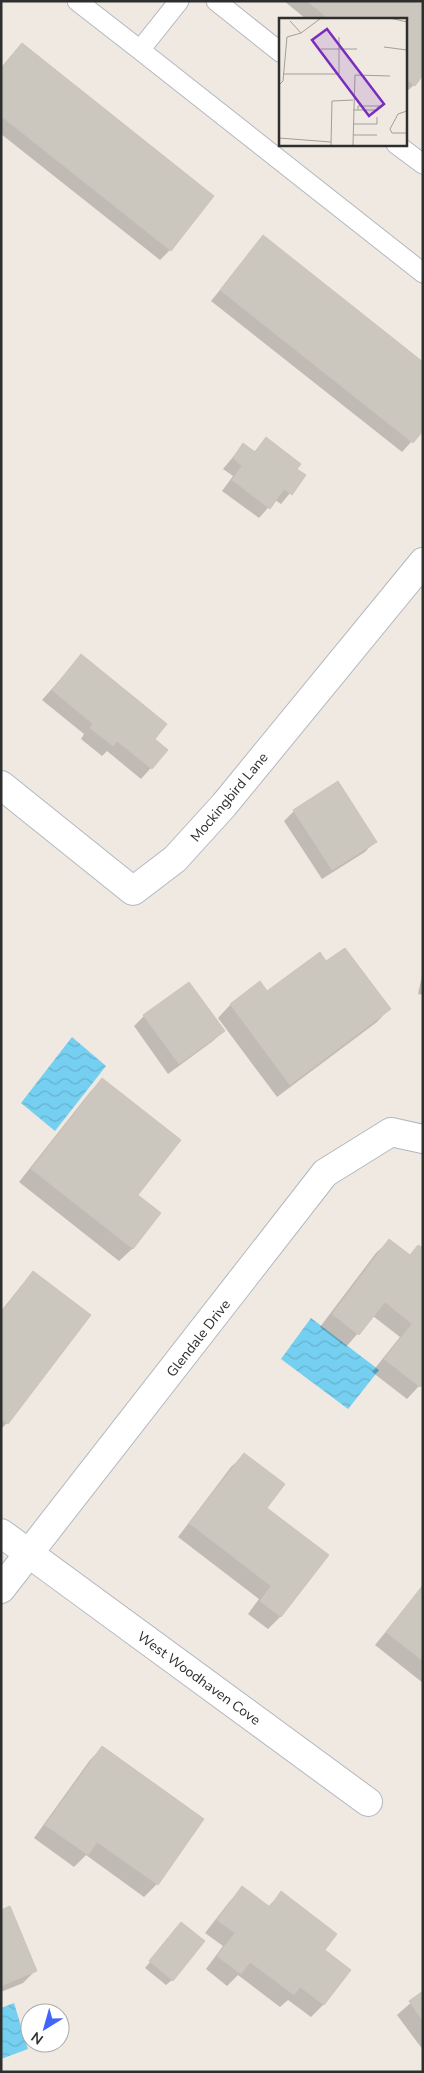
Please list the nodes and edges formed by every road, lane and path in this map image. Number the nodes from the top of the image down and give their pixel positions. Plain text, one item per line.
1 (77, 1) edge
2 (178, 1) edge
3 (216, 1) edge
4 (140, 50) junction
5 (279, 51) edge
6 (397, 145) edge
7 (423, 164) edge
8 (423, 273) edge
9 (423, 562) edge
10 (1, 785) edge
11 (423, 1139) edge
12 (1, 1533) edge
13 (30, 1555) junction
14 (1, 1589) edge
15 (368, 1802) dead end

1 - 4 lane
2 - 4 lane
3 - 5 lane
4 - 8 lane
6 - 7 lane
9 - 10 street, Mockingbird Lane
11 - 13 street, Glendale Drive
12 - 13 street, West Woodhaven Cove
13 - 14 street, Glendale Drive
13 - 15 street, West Woodhaven Cove

